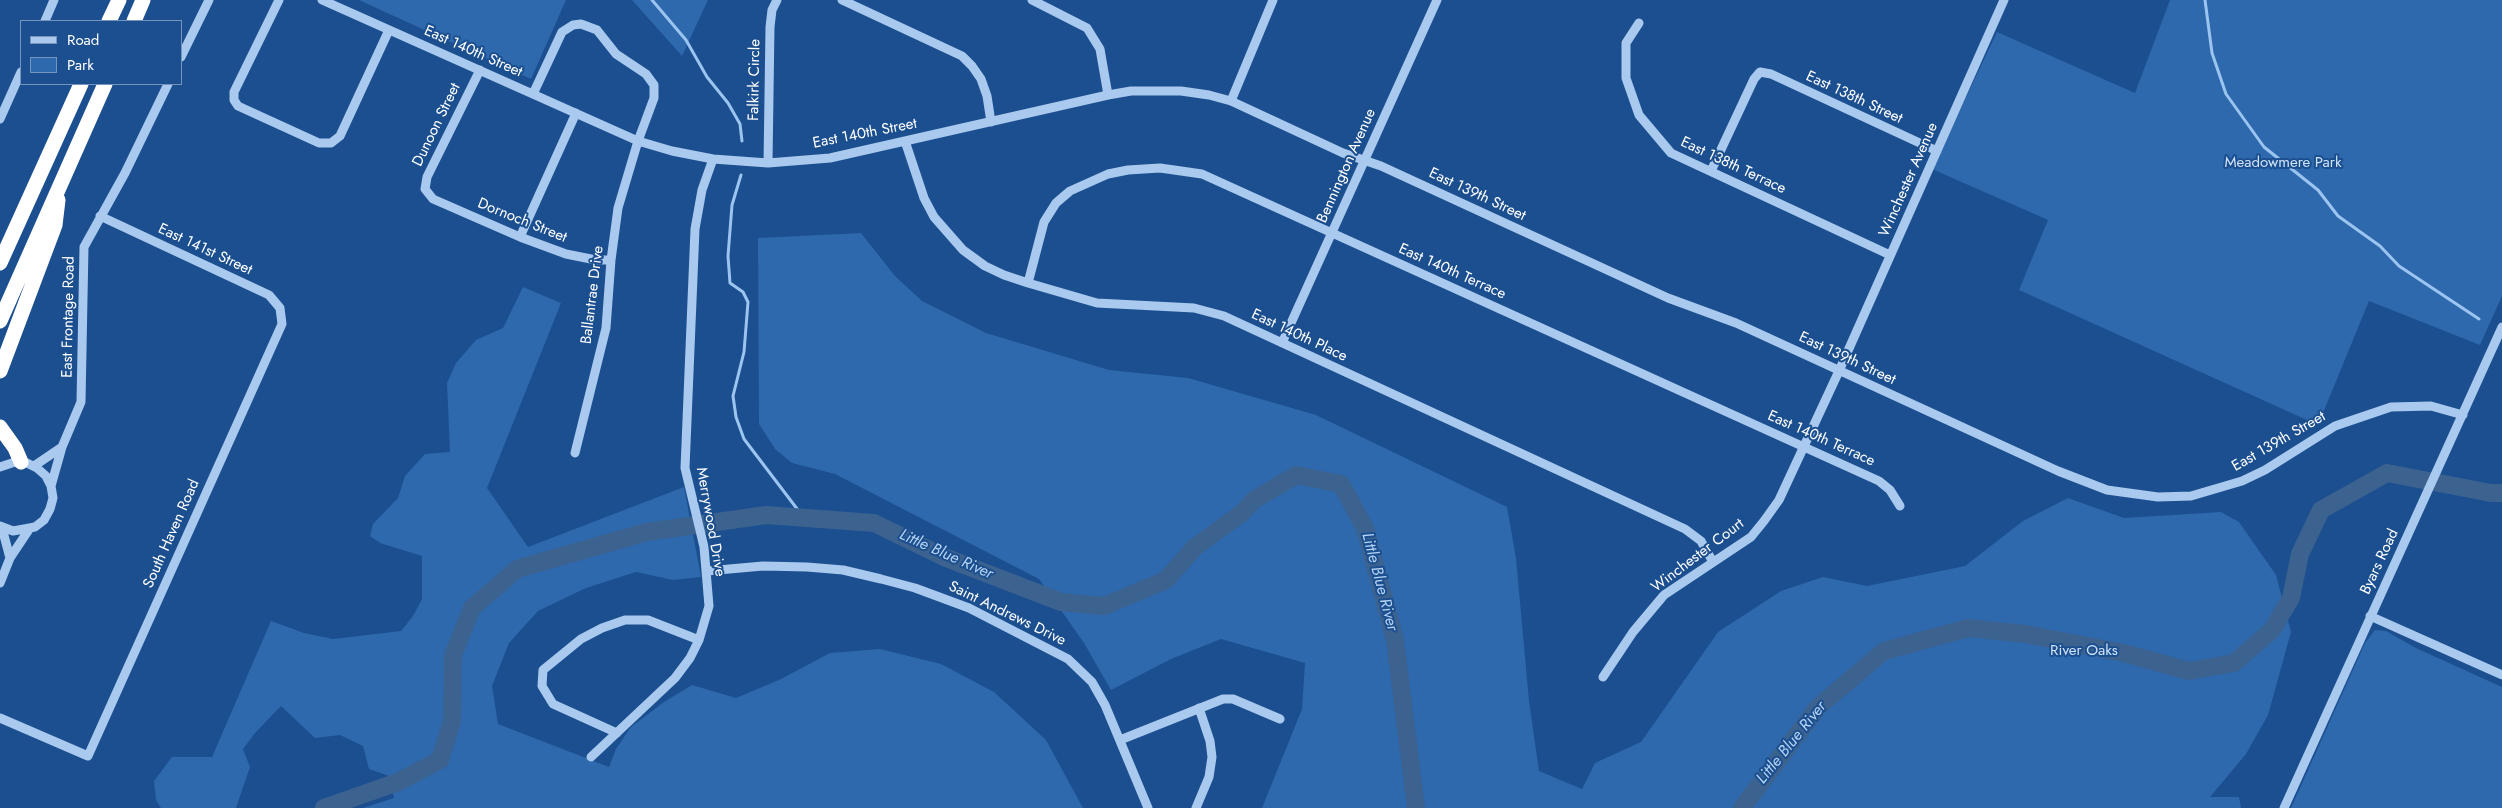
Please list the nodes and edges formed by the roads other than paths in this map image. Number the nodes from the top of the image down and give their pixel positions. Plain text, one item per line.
1 (54, 0) edge
2 (118, 0) edge
3 (143, 0) edge
4 (209, 0) edge
5 (279, 0) edge
6 (322, 0) edge
7 (777, 0) edge
8 (842, 0) edge
9 (1032, 0) edge
10 (1273, 0) edge
11 (1437, 0) edge
12 (2004, 0) edge
13 (44, 20) edge
14 (109, 20) edge
15 (134, 20) edge
16 (1639, 23) dead end
17 (389, 30) junction
18 (182, 56) edge
19 (480, 70) junction
20 (20, 74) edge
21 (81, 85) edge
22 (105, 85) edge
23 (168, 85) edge
24 (532, 94) junction
25 (1108, 95) junction
26 (1230, 101) junction
27 (576, 113) junction
28 (0, 119) edge
29 (991, 122) junction
30 (638, 141) junction
31 (905, 141) junction
32 (1937, 151) junction
33 (713, 159) junction
34 (1364, 161) junction
35 (768, 163) junction
36 (1711, 171) junction
37 (59, 186) junction
38 (428, 193) joint
39 (100, 216) junction
40 (1331, 233) junction
41 (520, 237) junction
42 (1890, 255) junction
43 (611, 260) junction
44 (0, 263) edge
45 (1028, 283) junction
46 (0, 321) edge
47 (282, 324) joint
48 (2502, 327) edge
49 (1282, 343) junction
50 (0, 371) edge
51 (1839, 371) junction
52 (2463, 415) junction
53 (0, 426) edge
54 (62, 447) junction
55 (1804, 447) junction
56 (575, 453) dead end
57 (28, 464) junction
58 (0, 466) edge
59 (51, 486) junction
60 (1900, 506) dead end
61 (1, 527) edge
62 (30, 528) junction
63 (10, 558) junction
64 (1713, 562) junction
65 (707, 570) junction
66 (0, 583) edge
67 (2370, 616) junction
68 (699, 640) junction
69 (2502, 675) edge
70 (1603, 677) dead end
71 (1199, 708) junction
72 (0, 718) edge
73 (1280, 719) dead end
74 (617, 733) junction
75 (1120, 740) junction
76 (591, 757) dead end
77 (1148, 808) edge
78 (1196, 808) edge
79 (2284, 808) edge

1 - 13 street
2 - 14 highway
3 - 15 highway
4 - 18 street
5 - 17 street
6 - 17 street, East 140th Street
7 - 35 street, Falkirk Circle
8 - 29 street
9 - 25 street
10 - 26 street
11 - 34 street, Bennington Avenue
12 - 32 street, Winchester Avenue
16 - 36 street, East 138th Terrace
17 - 19 street, East 140th Street
19 - 24 street, East 140th Street
19 - 38 street, Dunoon Street
20 - 28 street
21 - 44 highway
22 - 37 highway
23 - 39 street, East Frontage Road
24 - 27 street, East 140th Street
24 - 30 street, Ballantrae Drive
25 - 26 street, East 140th Street
25 - 29 street, East 140th Street
26 - 34 street, East 139th Street
27 - 30 street, East 140th Street
27 - 41 street
29 - 31 street, East 140th Street
30 - 33 street, East 140th Street
30 - 43 street, Ballantrae Drive
31 - 35 street, East 140th Street
31 - 45 street, East 140th Place
32 - 36 street, East 138th Street
32 - 42 street, Winchester Avenue
33 - 35 street, East 140th Street
33 - 65 street, Merrywood Drive
34 - 40 street, Bennington Avenue
34 - 51 street, East 139th Street
36 - 42 street, East 138th Terrace
37 - 46 highway
37 - 50 highway
38 - 41 street, Dornoch Street
39 - 47 street, East 141st Street
39 - 54 street, East Frontage Road
40 - 45 street, East 140th Terrace
40 - 49 street, Bennington Avenue
40 - 55 street, East 140th Terrace
41 - 43 street, Dornoch Street
42 - 51 street, Winchester Avenue
43 - 56 street, Ballantrae Drive
45 - 49 street, East 140th Place
47 - 72 street, South Haven Road
48 - 52 street, Byars Road
49 - 64 street, East 140th Place
51 - 52 street, East 139th Street
51 - 55 street, Winchester Court
52 - 67 street, Byars Road
53 - 57 highway
54 - 57 street
54 - 59 street, East Frontage Road
55 - 60 street, East 140th Terrace
55 - 64 street, Winchester Court
57 - 58 street
57 - 59 street
59 - 62 street, East Frontage Road
61 - 62 street
61 - 63 street
62 - 63 street
63 - 66 street
64 - 70 street, Winchester Court
65 - 68 street, Merrywood Drive
65 - 75 street, Saint Andrews Drive
67 - 69 street
67 - 79 street, Byars Road
68 - 74 street, Merrywood Drive
68 - 74 street
71 - 73 street
71 - 75 street
71 - 78 street
74 - 76 street, Merrywood Drive
75 - 77 street, Saint Andrews Drive

